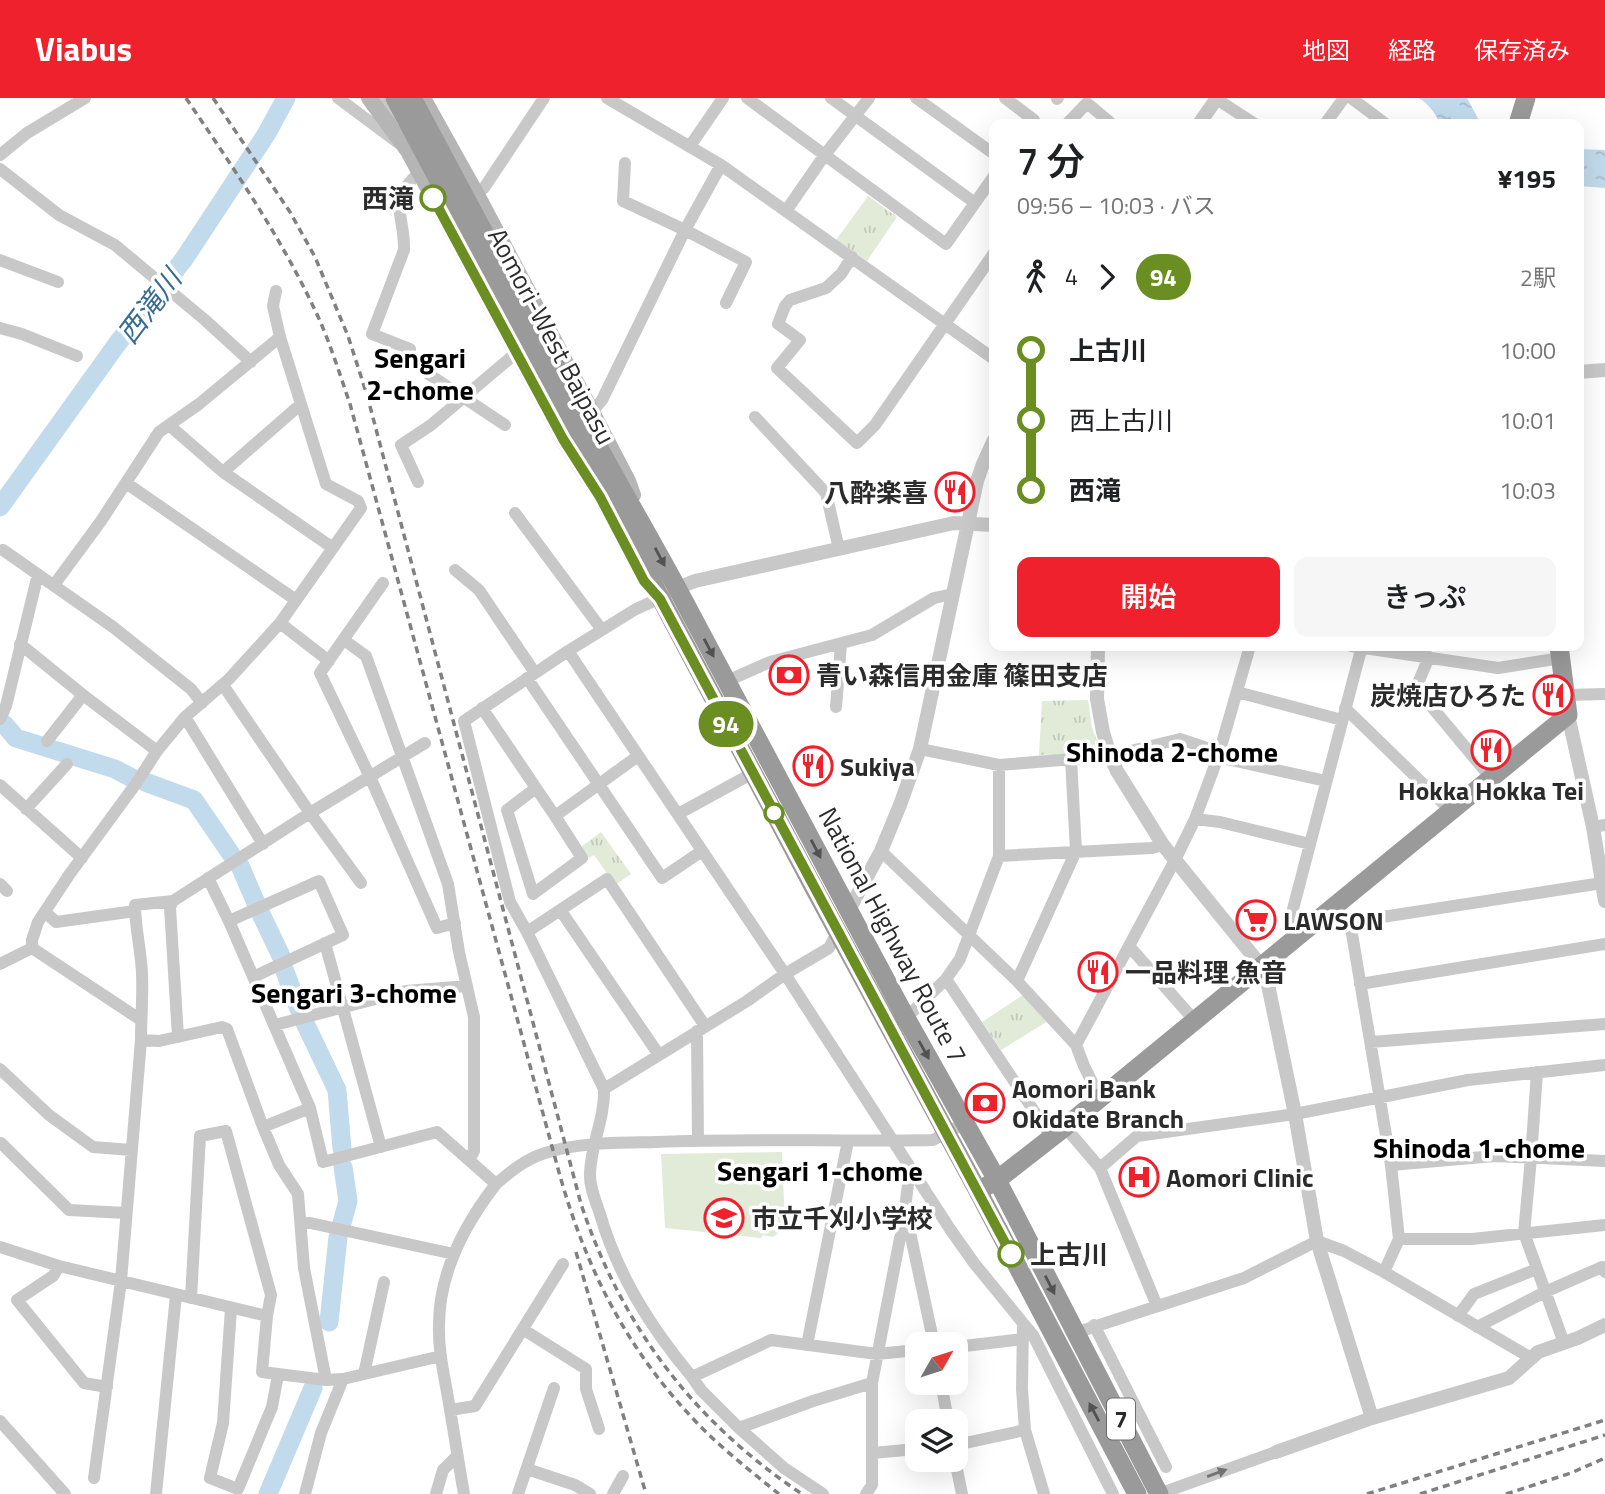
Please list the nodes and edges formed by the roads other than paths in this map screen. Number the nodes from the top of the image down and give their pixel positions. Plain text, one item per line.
1 (338, 98) edge
2 (369, 98) edge
3 (381, 98) edge
4 (395, 98) edge
5 (412, 98) edge
6 (423, 98) edge
7 (544, 98) edge
8 (607, 98) edge
9 (723, 98) edge
10 (747, 98) edge
11 (831, 98) edge
12 (869, 98) edge
13 (916, 98) edge
14 (1005, 98) edge
15 (1216, 98) edge
16 (1344, 98) edge
17 (1351, 98) edge
18 (1527, 98) edge
19 (77, 100) edge
20 (855, 116) junction
21 (1033, 119) edge
22 (1072, 119) edge
23 (1106, 119) edge
24 (1202, 119) edge
25 (1248, 119) edge
26 (1329, 119) edge
27 (1379, 119) edge
28 (1520, 119) edge
29 (690, 146) junction
30 (989, 150) edge
31 (409, 153) junction
32 (0, 155) edge
33 (824, 156) junction
34 (625, 163) dead end
35 (721, 164) junction
36 (0, 169) edge
37 (420, 172) junction
38 (989, 183) edge
39 (476, 193) junction
40 (975, 203) junction
41 (441, 211) junction
42 (786, 211) junction
43 (685, 230) junction
44 (852, 257) junction
45 (0, 260) edge
46 (989, 260) edge
47 (58, 282) dead end
48 (276, 291) dead end
49 (726, 303) dead end
50 (945, 324) junction
51 (0, 328) edge
52 (280, 337) junction
53 (410, 349) dead end
54 (516, 353) junction
55 (989, 355) edge
56 (77, 356) dead end
57 (251, 362) junction
58 (1605, 370) edge
59 (1584, 372) edge
60 (427, 373) dead end
61 (464, 396) junction
62 (301, 404) junction
63 (577, 410) junction
64 (754, 417) dead end
65 (505, 425) dead end
66 (170, 426) junction
67 (989, 451) edge
68 (223, 471) junction
69 (418, 482) dead end
70 (126, 483) junction
71 (515, 513) dead end
72 (969, 523) junction
73 (989, 525) edge
74 (333, 548) junction
75 (839, 549) junction
76 (3, 550) dead end
77 (455, 570) dead end
78 (38, 575) junction
79 (383, 583) dead end
80 (54, 585) junction
81 (677, 588) junction
82 (953, 594) junction
83 (660, 599) junction
84 (296, 600) junction
85 (280, 623) junction
86 (602, 630) junction
87 (344, 640) junction
88 (841, 643) junction
89 (20, 644) junction
90 (568, 651) junction
91 (1098, 651) edge
92 (1249, 651) edge
93 (1357, 651) edge
94 (1400, 651) edge
95 (1560, 652) edge
96 (1432, 654) edge
97 (329, 661) junction
98 (531, 676) junction
99 (727, 681) junction
100 (223, 685) junction
101 (1237, 692) junction
102 (1605, 694) edge
103 (83, 695) junction
104 (1567, 695) junction
105 (202, 703) junction
106 (836, 706) dead end
107 (482, 708) junction
108 (1343, 714) junction
109 (1568, 715) junction
110 (185, 717) junction
111 (0, 719) edge
112 (47, 741) dead end
113 (425, 743) dead end
114 (920, 749) junction
115 (157, 751) junction
116 (1218, 755) junction
117 (638, 756) junction
118 (1110, 756) junction
119 (402, 758) junction
120 (1071, 759) junction
121 (67, 764) dead end
122 (999, 765) junction
123 (753, 774) junction
124 (370, 777) junction
125 (1491, 778) junction
126 (1326, 781) junction
127 (598, 785) junction
128 (0, 786) edge
129 (536, 788) junction
130 (26, 809) junction
131 (1451, 811) junction
132 (310, 813) junction
133 (678, 814) junction
134 (555, 816) junction
135 (1195, 819) junction
136 (1599, 826) edge
137 (262, 844) junction
138 (1310, 844) junction
139 (1163, 845) junction
140 (702, 851) junction
141 (881, 851) junction
142 (1076, 852) junction
143 (999, 856) junction
144 (82, 858) junction
145 (1175, 860) junction
146 (208, 878) junction
147 (361, 883) dead end
148 (1602, 883) junction
149 (173, 901) junction
150 (1605, 901) edge
151 (1332, 907) junction
152 (135, 911) junction
153 (561, 911) junction
154 (849, 911) junction
155 (45, 912) junction
156 (229, 921) junction
157 (1350, 922) junction
158 (455, 923) junction
159 (527, 932) junction
160 (838, 932) junction
161 (969, 934) junction
162 (1296, 939) junction
163 (325, 943) junction
164 (1605, 944) edge
165 (1129, 946) junction
166 (32, 948) junction
167 (0, 963) edge
168 (1262, 967) junction
169 (785, 974) junction
170 (253, 977) junction
171 (946, 979) junction
172 (1017, 981) junction
173 (1360, 984) junction
174 (467, 986) junction
175 (343, 1006) junction
176 (906, 1018) junction
177 (141, 1020) junction
178 (1195, 1021) junction
179 (1605, 1024) edge
180 (275, 1025) junction
181 (701, 1028) junction
182 (178, 1037) junction
183 (141, 1040) junction
184 (1371, 1042) junction
185 (1076, 1045) junction
186 (659, 1055) junction
187 (1605, 1065) edge
188 (0, 1069) edge
189 (1537, 1072) junction
190 (604, 1089) junction
191 (1100, 1098) junction
192 (1381, 1098) junction
193 (310, 1108) junction
194 (1296, 1114) junction
195 (965, 1123) junction
196 (263, 1127) junction
197 (1058, 1132) junction
198 (947, 1133) junction
199 (698, 1140) junction
200 (848, 1141) junction
201 (893, 1141) junction
202 (596, 1143) junction
203 (0, 1144) edge
204 (381, 1147) junction
205 (131, 1150) junction
206 (1531, 1158) junction
207 (469, 1160) junction
208 (1605, 1161) edge
209 (1391, 1165) junction
210 (1100, 1168) junction
211 (912, 1173) junction
212 (997, 1180) junction
213 (496, 1184) junction
214 (978, 1191) junction
215 (126, 1213) junction
216 (301, 1221) junction
217 (907, 1223) junction
218 (1605, 1225) edge
219 (1524, 1233) junction
220 (1399, 1239) junction
221 (1317, 1241) junction
222 (0, 1247) edge
223 (453, 1254) junction
224 (564, 1264) dead end
225 (59, 1266) junction
226 (1536, 1269) junction
227 (1384, 1272) junction
228 (1605, 1272) edge
229 (121, 1281) junction
230 (384, 1282) dead end
231 (1545, 1292) junction
232 (176, 1295) junction
233 (191, 1298) junction
234 (1037, 1303) junction
235 (1157, 1306) junction
236 (230, 1308) junction
237 (267, 1316) junction
238 (1458, 1316) junction
239 (1020, 1318) junction
240 (1094, 1325) junction
241 (1605, 1325) edge
242 (1477, 1327) junction
243 (524, 1330) junction
244 (931, 1332) edge
245 (1023, 1339) junction
246 (1078, 1339) junction
247 (1564, 1343) junction
248 (807, 1345) junction
249 (968, 1346) edge
250 (905, 1351) edge
251 (877, 1354) junction
252 (441, 1356) junction
253 (1531, 1358) junction
254 (365, 1374) junction
255 (278, 1375) junction
256 (692, 1377) junction
257 (343, 1379) junction
258 (326, 1380) junction
259 (872, 1383) junction
260 (107, 1387) junction
261 (554, 1388) dead end
262 (450, 1410) junction
263 (1372, 1418) junction
264 (0, 1421) edge
265 (738, 1428) junction
266 (599, 1429) dead end
267 (1025, 1430) junction
268 (968, 1442) edge
269 (905, 1450) edge
270 (1276, 1452) joint
271 (872, 1453) junction
272 (457, 1456) junction
273 (1166, 1467) dead end
274 (527, 1469) junction
275 (957, 1472) edge
276 (623, 1476) dead end
277 (94, 1478) dead end
278 (1108, 1492) edge
279 (65, 1494) edge
280 (156, 1494) edge
281 (305, 1494) edge
282 (436, 1494) edge
283 (464, 1494) edge
284 (518, 1494) edge
285 (590, 1494) edge
286 (613, 1494) edge
287 (823, 1494) edge
288 (866, 1494) edge
289 (962, 1494) edge
290 (1044, 1494) edge
291 (1137, 1494) edge
292 (1159, 1494) edge

1 - 31 street
2 - 31 main road
3 - 31 street
4 - 63 highway, Aomori-West Baipasu / 7, bridge
5 - 63 highway, Aomori-West Baipasu / 7, bridge
6 - 39 main road
7 - 39 street
8 - 29 street
9 - 29 street
10 - 33 street
11 - 20 street
12 - 20 street
13 - 30 street
14 - 21 street
15 - 24 street
15 - 25 street
16 - 26 street
17 - 27 street
18 - 28 highway
19 - 32 street
20 - 33 street
20 - 40 street
22 - 23 street
29 - 35 street
31 - 37 main road
33 - 40 street
33 - 42 street
34 - 43 street
35 - 42 street
35 - 43 street
36 - 57 street
37 - 41 main road
37 - 53 street
38 - 40 street
39 - 41 street
39 - 63 main road
41 - 54 main road
42 - 44 street
43 - 49 street
43 - 63 street
44 - 50 street
44 - 50 street
45 - 47 street
46 - 50 street
48 - 52 street
50 - 55 street
51 - 56 street
52 - 57 street
52 - 62 street
54 - 61 street
54 - 83 main road
57 - 66 street
58 - 59 street
60 - 61 street
61 - 65 street
61 - 69 street
62 - 68 street
62 - 74 street
63 -> 81 highway, Aomori-West Baipasu / 7
63 - 83 highway, Aomori-West Baipasu / 7
64 - 75 street
66 - 68 street
66 - 70 street
67 - 72 street
68 - 74 street
70 - 80 street
70 - 84 street
71 - 86 street
72 - 73 street
72 - 75 street
72 - 82 street
74 - 84 street
75 - 81 street
76 - 78 street
77 - 98 street
78 - 80 street
78 - 89 street
79 - 87 street
80 - 105 street
81 - 83 street
81 -> 99 highway, National Highway Route 7 / 7
82 - 88 street
82 - 114 street
83 - 86 street
83 - 123 highway, National Highway Route 7 / 7
84 - 85 street
85 - 97 street
85 - 100 street
86 - 90 street
87 - 97 street
87 - 119 street
88 - 99 street
88 - 106 street
89 - 103 street
89 - 111 street
90 - 98 street
90 - 117 street
91 - 118 street
92 - 101 street
93 - 108 street
94 - 96 street
95 - 96 street
95 - 104 highway
96 - 125 street
97 - 124 street
98 - 107 street
98 - 127 street
99 -> 154 highway, National Highway Route 7 / 7
100 - 105 street
100 - 132 street
101 - 108 street
101 - 116 street
102 - 104 street
103 - 112 street
103 - 115 street
104 - 109 highway
105 - 110 street
107 - 129 street
107 - 159 street
108 - 126 street
108 - 131 street
109 - 125 highway
109 - 136 street
110 - 115 street
110 - 137 street
113 - 119 street
114 - 122 street
114 - 141 street
115 - 144 street
116 - 118 street
116 - 126 street
116 - 135 street
117 - 127 street
117 - 133 street
118 - 120 street
118 - 139 street
119 - 124 street
119 - 158 street
120 - 122 street
120 - 142 street
121 - 130 street
122 - 143 street
123 - 133 street
123 - 160 highway, National Highway Route 7 / 7
124 - 132 street
124 - 158 street
125 - 131 highway
126 - 138 street
127 - 134 street
127 - 140 street
128 - 130 street
129 - 134 street
129 - 134 street
130 - 144 street
131 - 151 highway
132 - 137 street
132 - 147 street
133 - 140 street
135 - 138 street
135 - 145 street
136 - 148 street
137 - 146 street
138 - 162 street
139 - 142 street
139 - 145 street
140 - 169 street
141 - 154 street
141 - 161 street
142 - 143 street
142 - 172 street
143 - 161 street
144 - 155 street
145 - 165 street
145 - 168 street
146 - 149 street
146 - 156 street
148 - 150 street
148 - 157 street
149 - 152 street
149 - 182 street
151 - 157 street
151 - 162 highway
152 - 155 street
152 - 177 street
153 - 159 street
153 - 181 street
153 - 186 street
154 - 160 street
154 - 176 highway, National Highway Route 7 / 7
155 - 166 street
156 - 163 street
156 - 170 street
157 - 173 street
158 - 174 street
159 - 190 street
160 - 169 street
160 - 198 highway, National Highway Route 7 / 7
161 - 171 street
161 - 172 street
162 - 168 highway
163 - 170 street
163 - 175 street
164 - 173 street
165 - 178 street
165 - 185 street
166 - 167 street
166 - 177 street
168 - 178 highway
168 - 194 street
169 - 181 street
169 - 201 street
170 - 180 street
171 - 176 street
171 - 197 street
172 - 185 street
173 - 184 street
174 - 175 street
174 - 207 street
175 - 180 street
175 - 204 street
176 -> 195 highway, National Highway Route 7 / 7
177 - 183 street
178 - 191 highway
179 - 184 street
180 - 193 street
181 - 186 street
181 - 199 street
182 - 183 street
182 - 196 street
183 - 205 street
184 - 192 street
185 - 191 street
186 - 190 street
187 - 189 street
188 - 205 street
189 - 192 street
189 - 206 street
190 - 202 street
191 - 197 highway
192 - 194 street
192 - 209 street
193 - 196 street
193 - 204 street
194 - 210 street
194 - 221 street
195 - 198 street
195 - 212 highway, National Highway Route 7 / 7
196 - 216 street
197 - 210 street
197 - 212 highway
198 - 201 street
198 - 214 highway, National Highway Route 7 / 7
199 - 200 street
199 - 202 street
200 - 201 street
200 - 248 street
201 - 211 street
202 - 213 street
202 - 256 street
203 - 215 street
204 - 207 street
205 - 215 street
206 - 208 street
206 - 209 street
206 - 219 street
207 - 213 street
209 - 220 street
210 - 235 street
211 - 217 street
211 - 239 street
212 - 214 highway
212 -> 246 highway, National Highway Route 7 / 7
213 - 223 street
214 - 234 highway, National Highway Route 7 / 7
215 - 229 street
216 - 223 street
216 - 258 street
217 - 244 street
217 - 251 street
218 - 219 street
219 - 220 street
219 - 226 street
220 - 227 street
221 - 227 street
221 - 235 street
221 - 263 street
222 - 225 street
223 - 252 street
224 - 243 street
225 - 229 street
225 - 260 street
226 - 231 street
226 - 238 street
227 - 238 street
228 - 231 street
229 - 232 street
229 - 260 street
230 - 254 street
231 - 242 street
231 - 247 street
232 - 233 street
232 - 280 street
233 - 236 street
233 - 237 street
234 - 239 street
291 -> 234 highway, National Highway Route 7 / 7
235 - 240 street
236 - 237 street
236 - 255 street
237 - 255 street
238 - 242 street
239 - 245 street
239 - 278 street
240 - 246 street
240 - 273 street
241 - 247 street
242 - 253 street
243 - 262 street
243 - 266 street
245 - 249 street
245 - 267 street
246 - 292 highway, National Highway Route 7 / 7
247 - 253 street
248 - 251 street
248 - 256 street
250 - 251 street
251 - 259 street
252 - 254 street
252 - 262 street
253 - 263 street
254 - 257 street
255 - 258 street
256 - 265 street
257 - 258 street
257 - 281 street
259 - 265 street
259 - 271 street
260 - 277 street
261 - 274 street
262 - 272 street
263 - 270 street
264 - 279 street
265 - 287 street
267 - 268 street
267 - 290 street
269 - 271 street
292 -> 270 street
271 - 288 street
272 - 282 street
272 - 283 street
274 - 284 street
274 - 285 street
275 - 289 street
276 - 286 street

